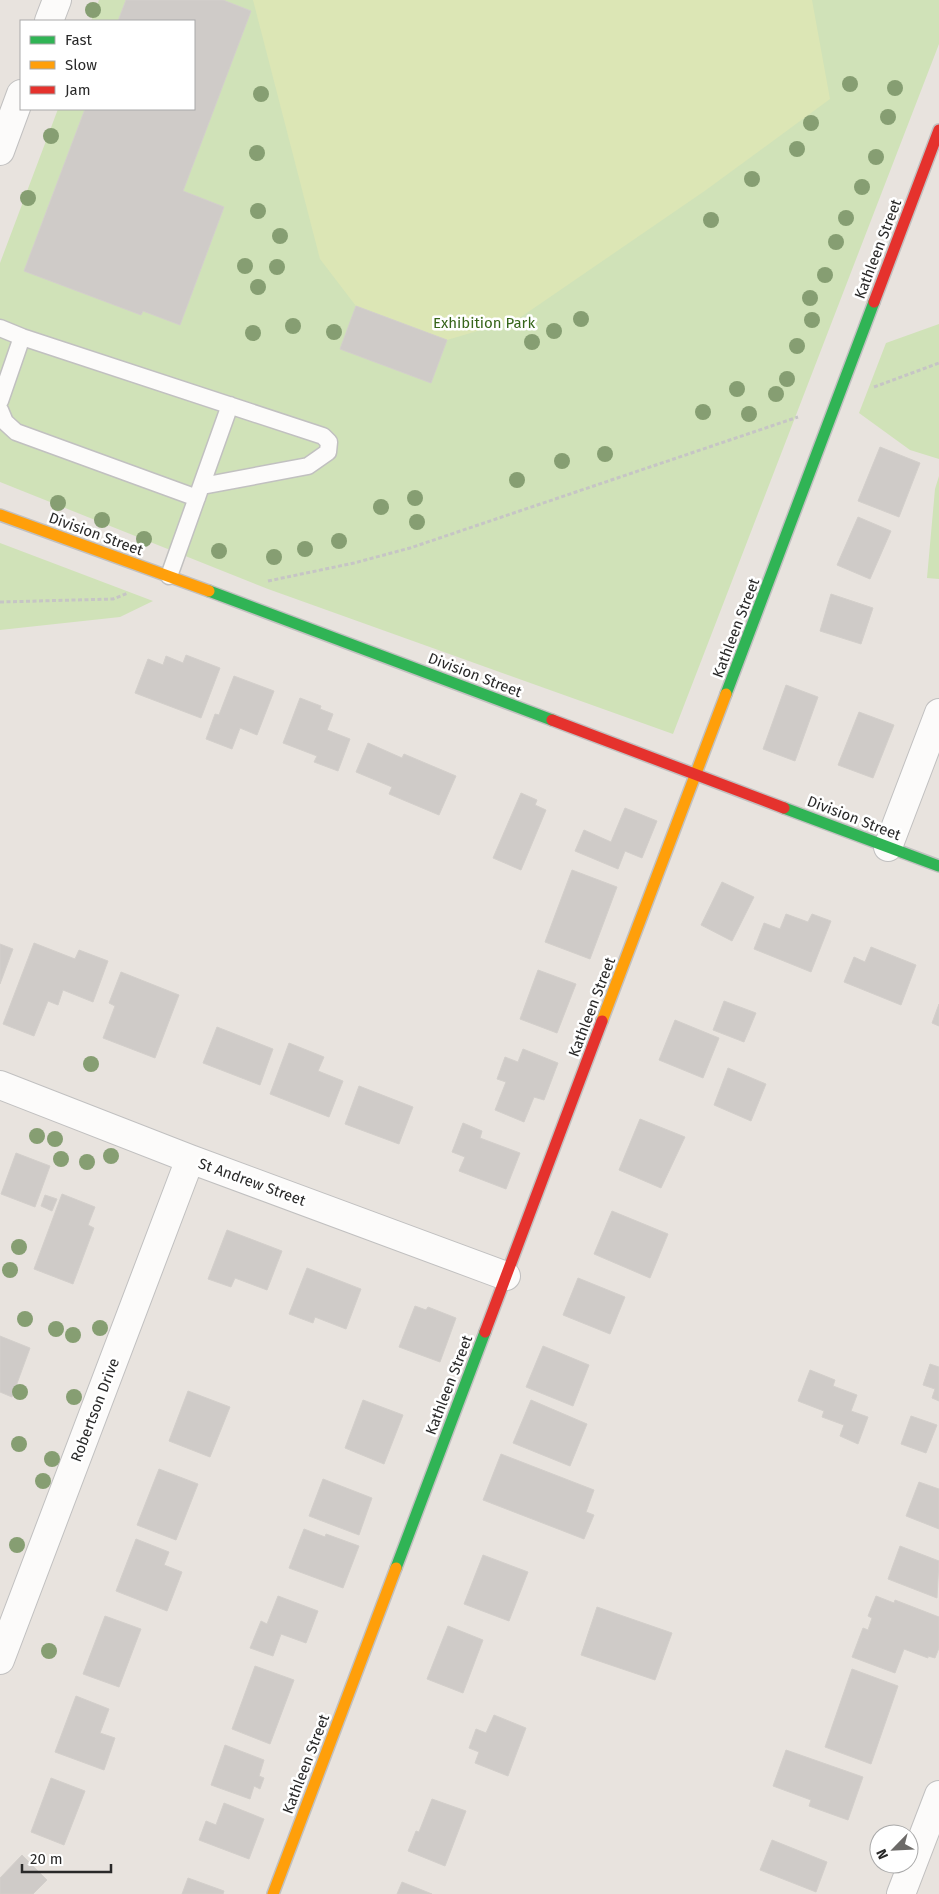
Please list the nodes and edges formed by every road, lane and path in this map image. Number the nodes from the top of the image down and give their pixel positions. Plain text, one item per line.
1 (57, 0) edge
2 (49, 20) edge
3 (20, 97) edge
4 (939, 130) edge
5 (0, 151) edge
6 (0, 328) edge
7 (22, 337) junction
8 (939, 363) edge
9 (872, 387) dead end
10 (0, 401) edge
11 (230, 405) junction
12 (0, 410) edge
13 (802, 416) dead end
14 (200, 492) junction
15 (0, 515) edge
16 (169, 576) junction
17 (262, 582) dead end
18 (114, 599) dead end
19 (0, 602) edge
20 (939, 713) edge
21 (697, 774) junction
22 (888, 847) junction
23 (939, 866) edge
24 (0, 1085) edge
25 (190, 1159) junction
26 (506, 1276) junction
27 (0, 1660) edge
28 (939, 1795) edge
29 (273, 1894) edge
30 (901, 1894) edge

1 - 2 street
3 - 5 street
4 - 21 street, Kathleen Street
6 - 7 lane
7 - 10 lane
7 - 11 lane
8 - 9 path
11 - 14 lane
11 - 14 lane
12 - 14 lane
13 - 17 path
14 - 16 lane
15 - 16 street, Division Street
16 - 21 street, Division Street
18 - 19 path
20 - 22 street
21 - 22 street, Division Street
21 - 26 street, Kathleen Street
22 - 23 street, Division Street
24 - 25 street, St Andrew Street
25 - 26 street, St Andrew Street
25 - 27 street, Robertson Drive
26 - 29 street, Kathleen Street
28 - 30 street

